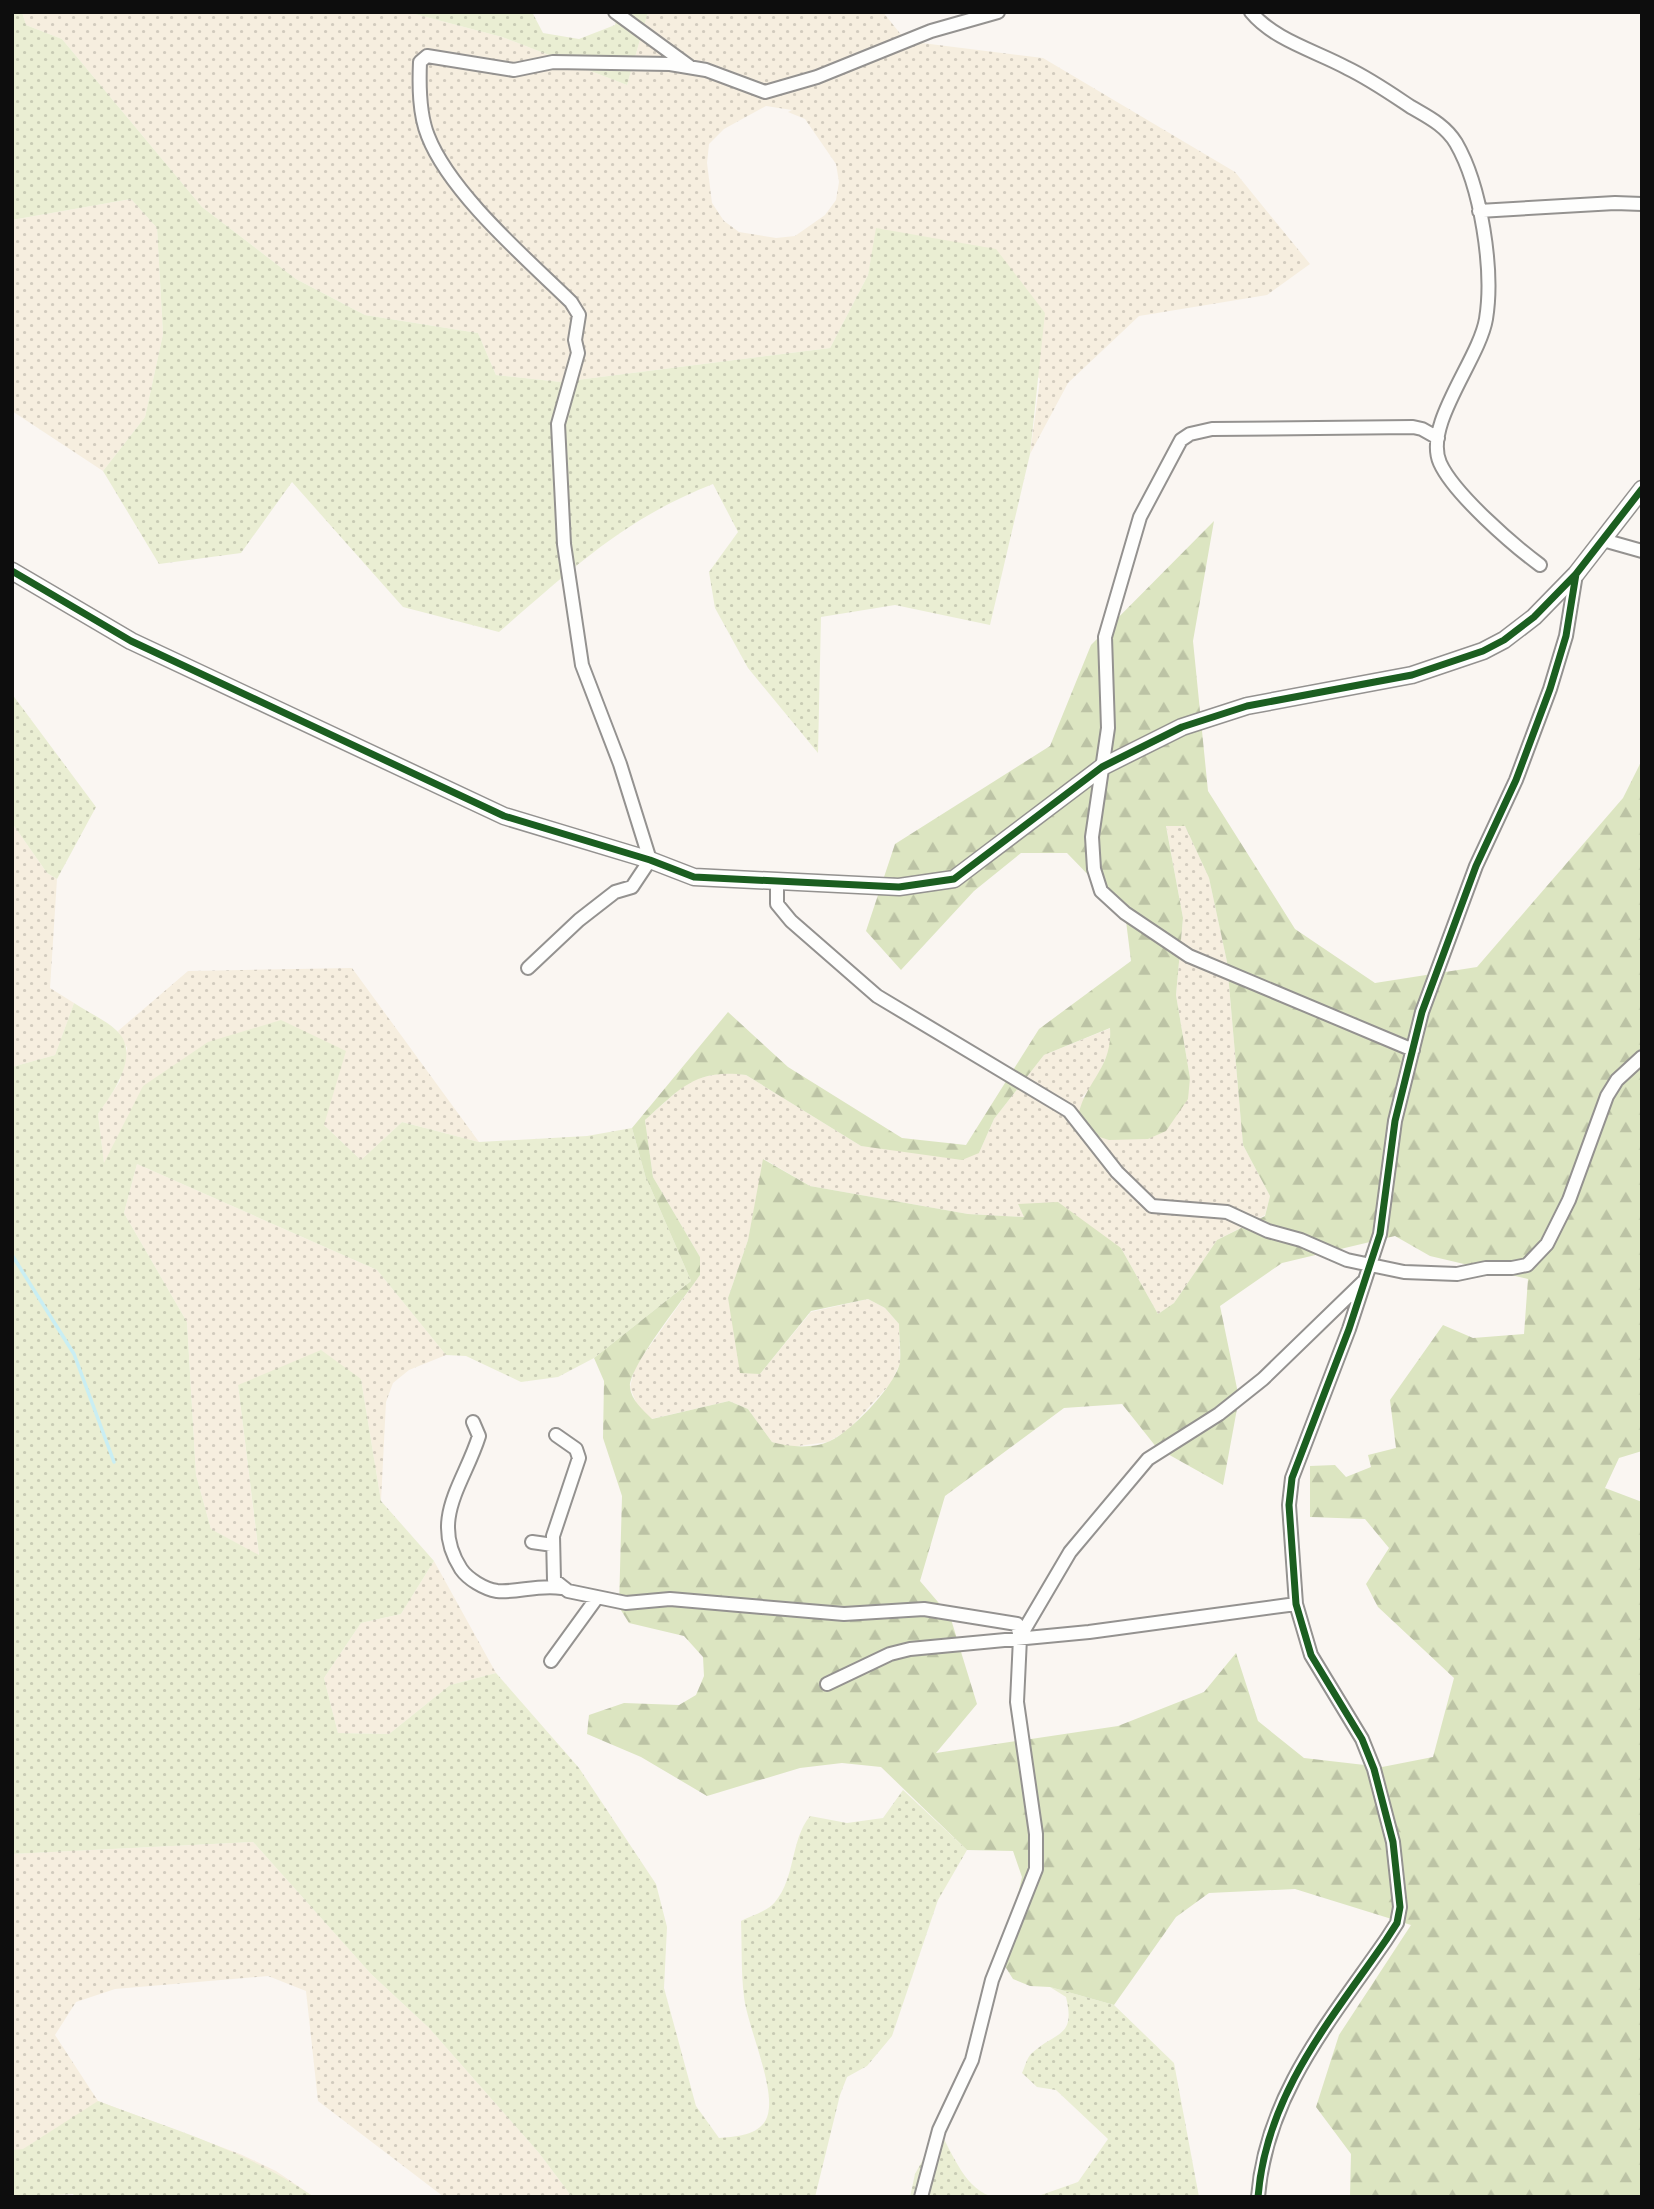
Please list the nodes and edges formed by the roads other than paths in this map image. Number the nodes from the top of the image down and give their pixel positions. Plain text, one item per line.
1 (615, 12) edge
2 (998, 12) edge
3 (1251, 12) edge
4 (690, 67) junction
5 (1642, 204) edge
6 (1479, 211) junction
7 (1437, 439) junction
8 (1642, 489) edge
9 (1603, 540) junction
10 (1642, 551) edge
11 (1541, 565) dead end
12 (12, 572) edge
13 (1576, 574) junction
14 (1102, 767) junction
15 (650, 860) junction
16 (777, 883) junction
17 (528, 968) dead end
18 (1413, 1050) junction
19 (1642, 1057) edge
20 (1370, 1265) junction
21 (1366, 1279) junction
22 (473, 1422) dead end
23 (556, 1435) dead end
24 (531, 1542) dead end
25 (552, 1545) junction
26 (569, 1589) junction
27 (596, 1599) junction
28 (1296, 1604) junction
29 (1020, 1637) junction
30 (551, 1661) dead end
31 (827, 1684) dead end
32 (921, 2197) edge
33 (1258, 2197) edge

1 - 4 street
2 - 4 street
3 - 6 street
4 - 15 street
5 - 6 street
6 - 7 street
7 - 11 street
7 - 14 street
8 - 9 street
9 - 10 street
9 - 13 street
12 - 15 street
13 - 14 street
13 - 18 street
14 - 16 street
14 - 18 street
15 - 16 street
15 - 17 street
16 - 20 street
18 - 20 street
19 - 20 street
20 - 21 street
21 - 28 street
21 - 29 street
22 - 26 street
23 - 25 street
24 - 25 street
25 - 26 street
26 - 27 street
27 - 29 street
27 - 30 street
28 - 29 street
28 - 33 street
29 - 31 street
29 - 32 street

